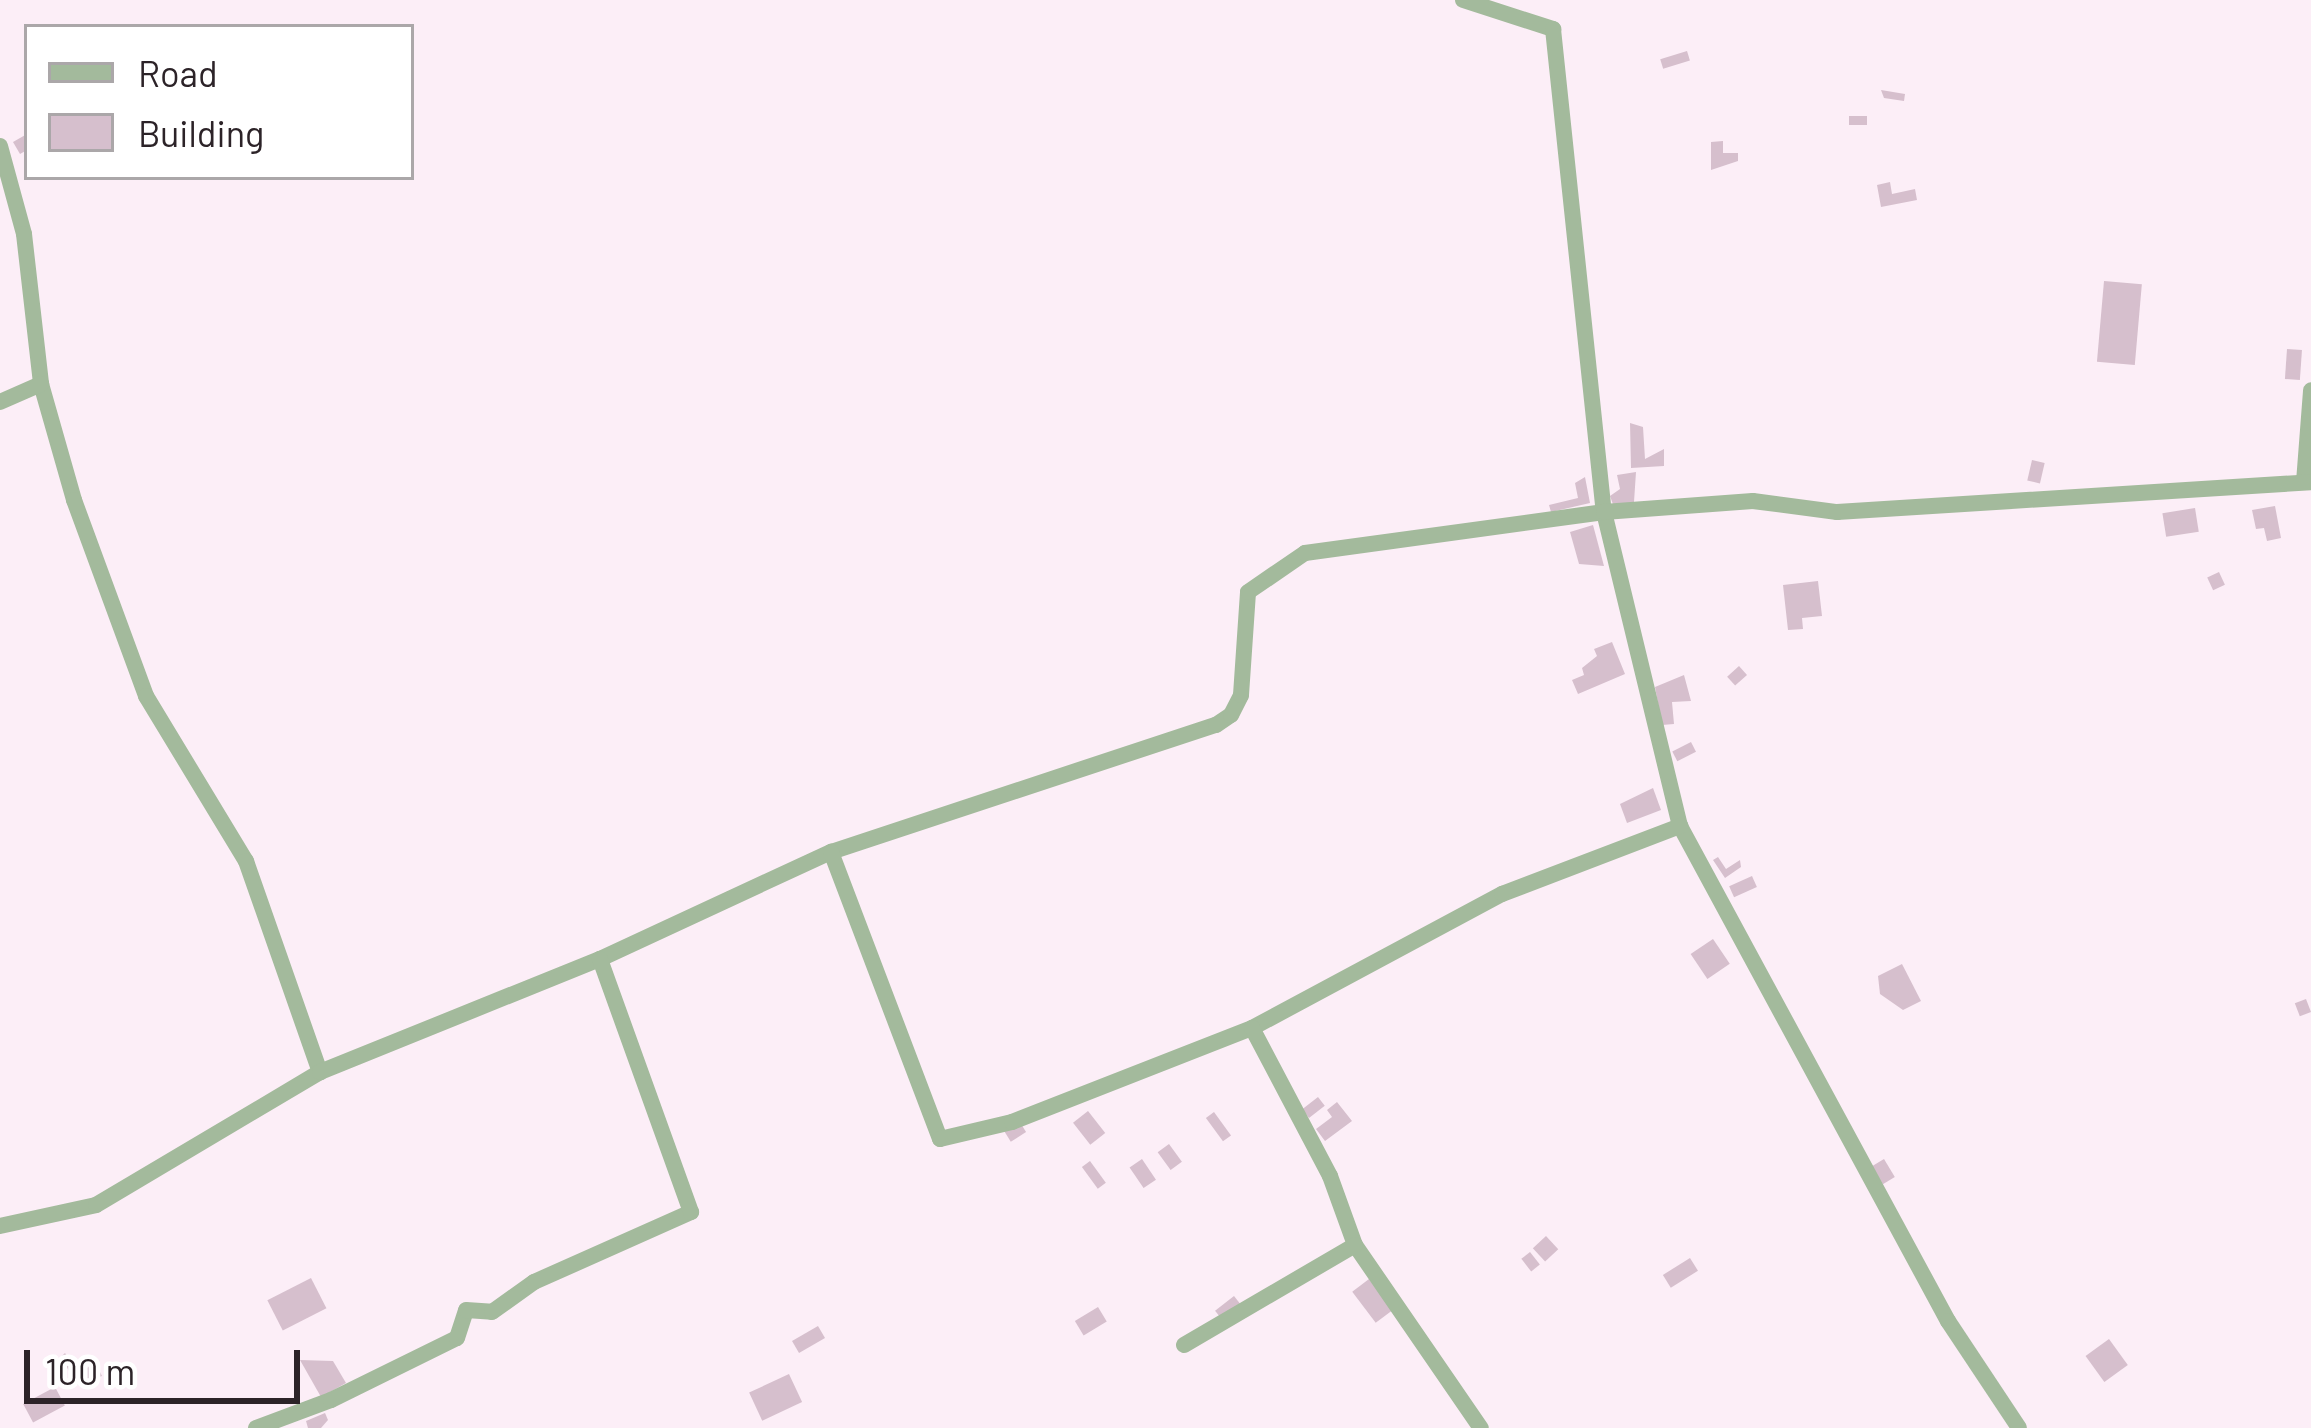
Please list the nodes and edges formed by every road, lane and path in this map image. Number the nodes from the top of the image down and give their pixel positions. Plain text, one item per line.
1 (1463, 0) edge
2 (0, 146) edge
3 (41, 384) junction
4 (2311, 390) edge
5 (0, 402) edge
6 (2307, 482) edge
7 (1604, 512) junction
8 (1680, 826) junction
9 (831, 851) junction
10 (601, 959) junction
11 (1252, 1028) junction
12 (320, 1072) junction
13 (0, 1226) edge
14 (1354, 1245) junction
15 (1184, 1345) dead end
16 (256, 1428) edge
17 (1481, 1428) edge
18 (2019, 1428) edge

1 - 7 street
2 - 3 street
3 - 5 street
3 - 12 street
4 - 6 street
6 - 7 street
7 - 8 street
7 - 9 street
8 - 11 street
8 - 18 street
9 - 10 street
9 - 11 street
10 - 12 street
10 - 16 street
11 - 14 street
12 - 13 street
14 - 15 street
14 - 17 street

